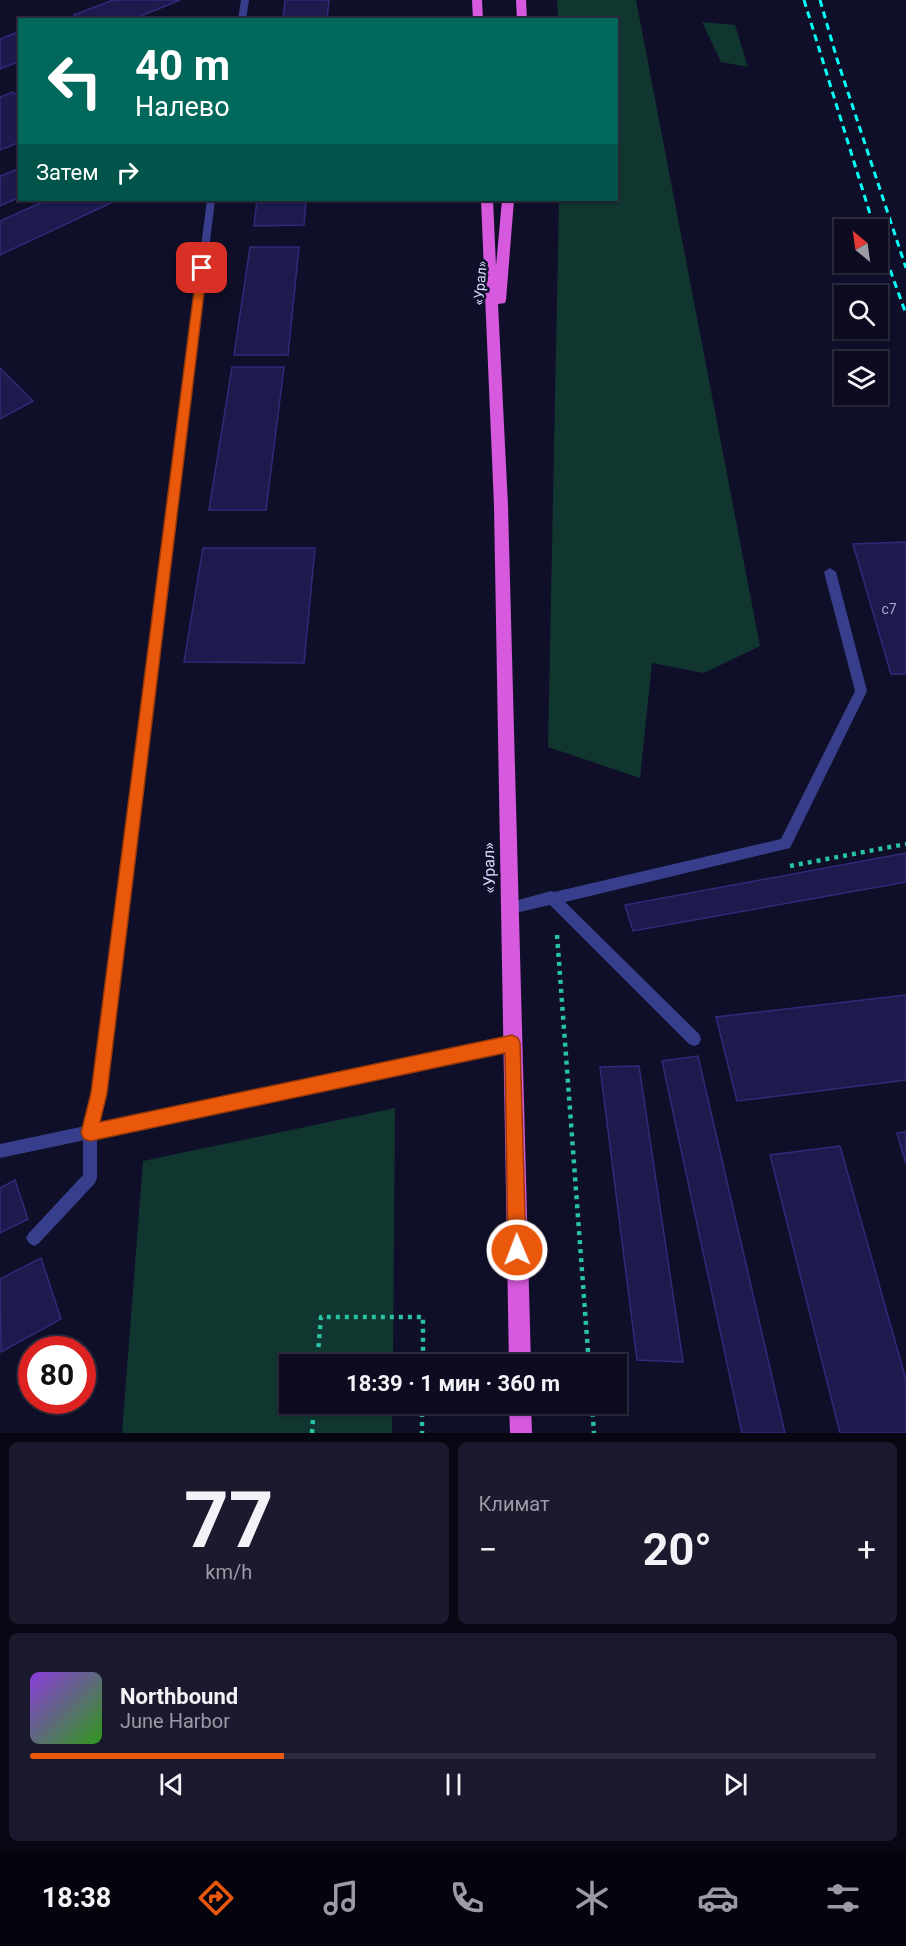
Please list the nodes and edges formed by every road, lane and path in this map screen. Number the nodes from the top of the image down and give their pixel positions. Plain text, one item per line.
1 (245, 0) edge
2 (477, 0) edge
3 (521, 0) edge
4 (242, 18) edge
5 (478, 18) edge
6 (522, 18) edge
7 (211, 201) edge
8 (487, 201) edge
9 (508, 201) edge
10 (494, 370) junction
11 (830, 572) dead end
12 (551, 897) junction
13 (511, 908) junction
14 (694, 1039) dead end
15 (512, 1043) junction
16 (90, 1133) junction
17 (0, 1152) edge
18 (34, 1238) dead end
19 (586, 1341) dead end
20 (318, 1354) edge
21 (423, 1354) edge
22 (520, 1354) edge
23 (588, 1354) edge
24 (313, 1414) edge
25 (422, 1414) edge
26 (520, 1414) edge
27 (593, 1414) edge
28 (312, 1433) edge
29 (422, 1433) edge
30 (521, 1433) edge
31 (594, 1433) edge

1 - 4 street
2 - 5 highway
3 - 6 highway
7 - 16 street
8 - 10 highway, «Урал»
9 - 10 highway, «Урал»
10 - 13 highway, «Урал»
11 - 12 street
12 - 13 street
12 - 14 street
13 - 15 highway, «Урал»
15 - 16 street
15 - 22 highway, «Урал»
16 - 17 street
16 - 18 street
19 - 23 path
20 - 21 path
24 - 28 path
25 - 29 path
26 - 30 highway
27 - 31 path

